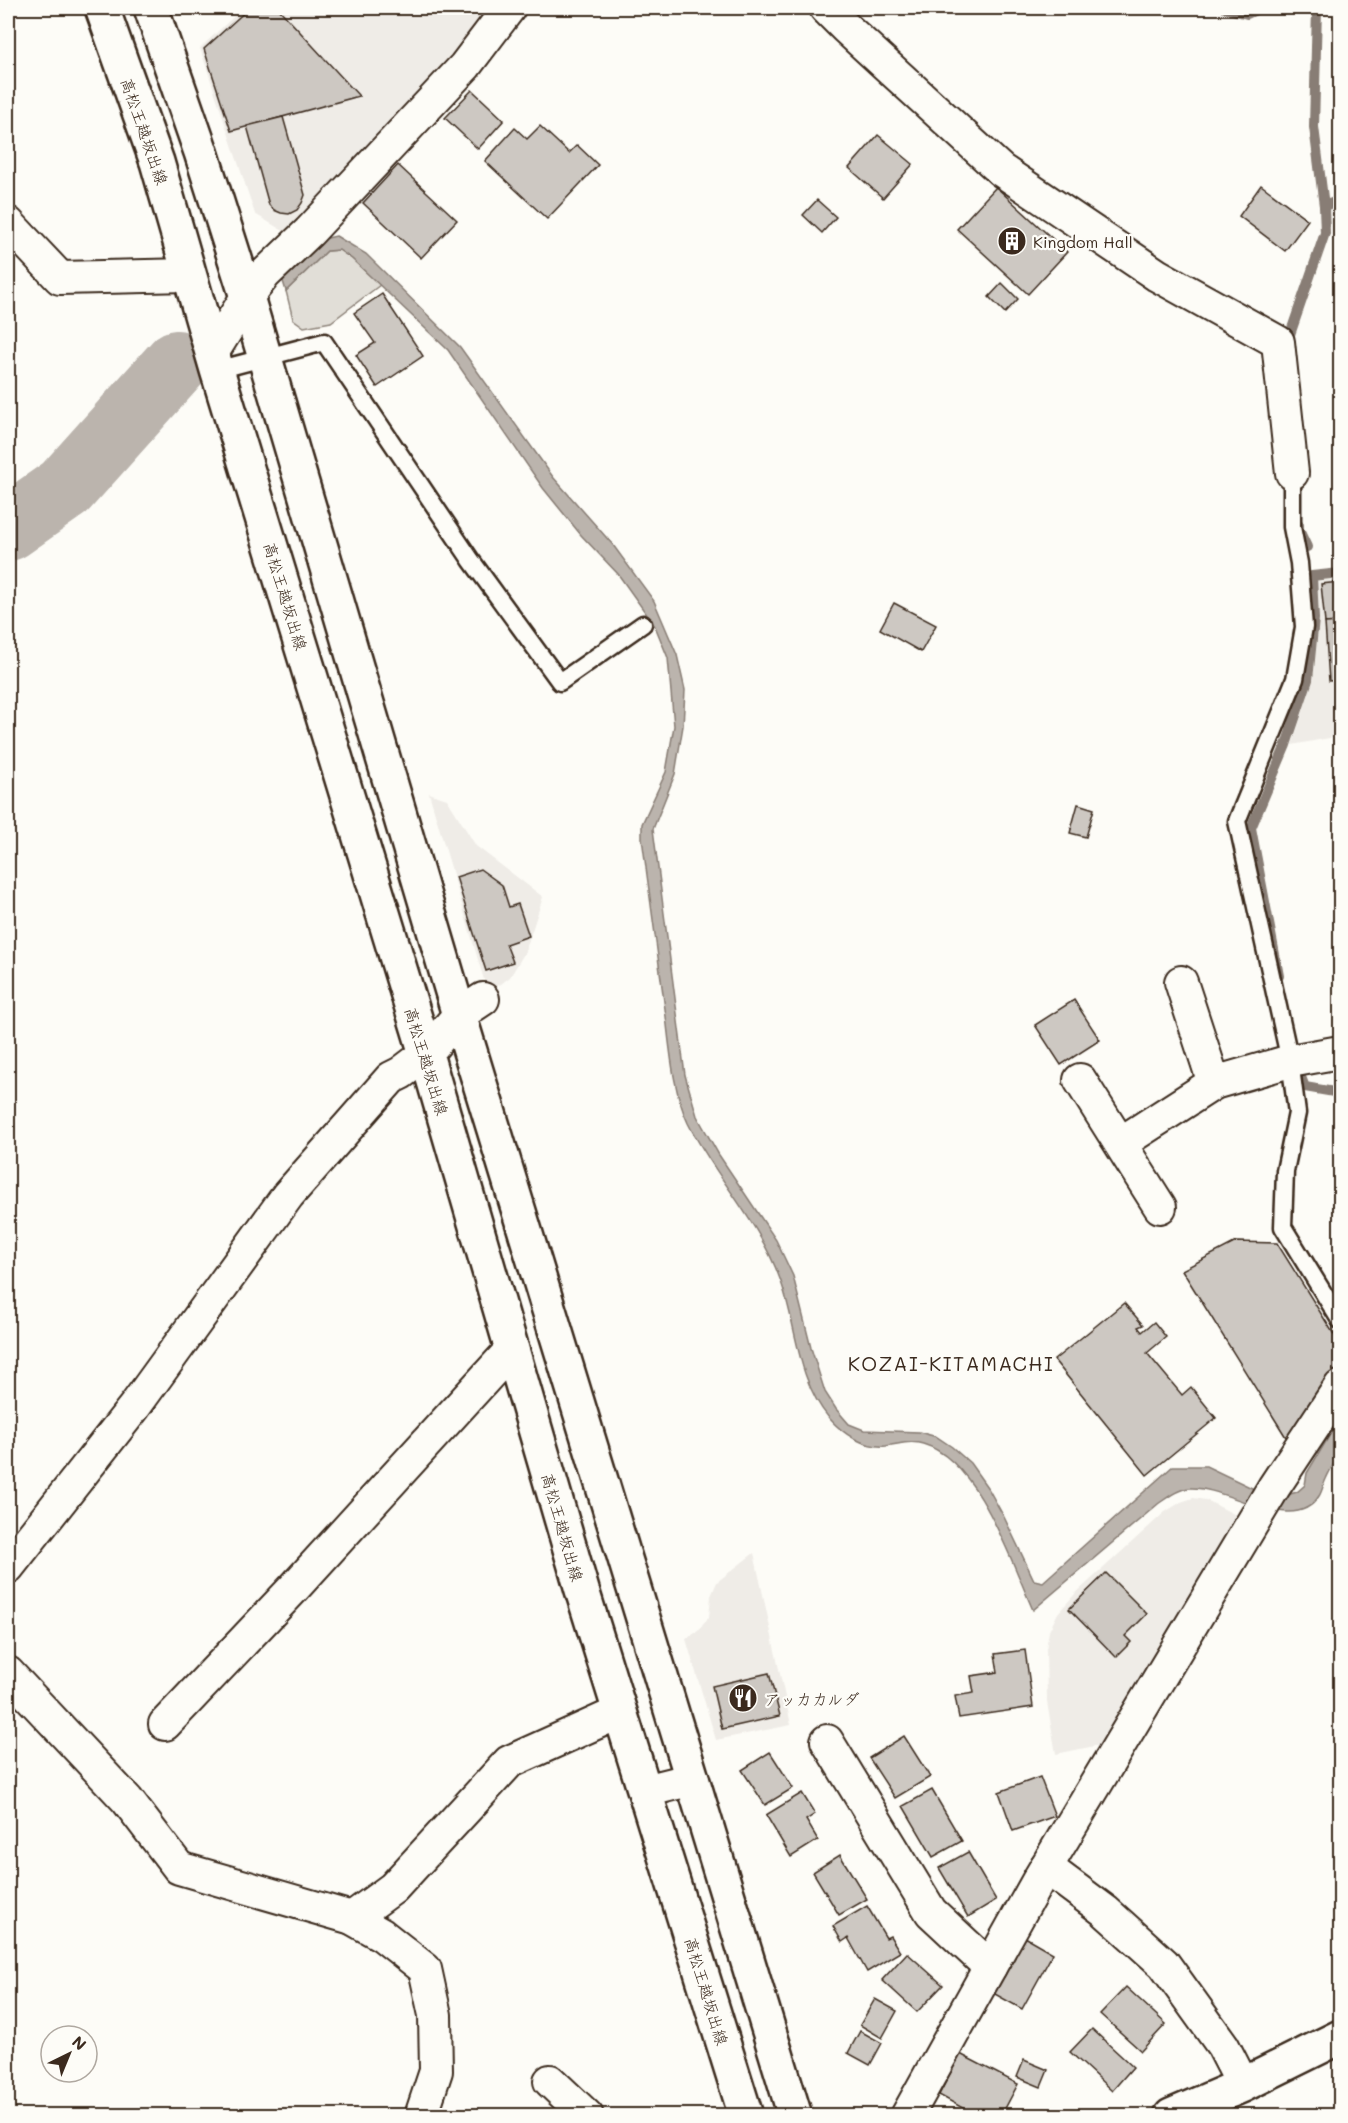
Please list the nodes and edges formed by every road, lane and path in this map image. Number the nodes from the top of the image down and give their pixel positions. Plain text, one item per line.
1 (102, 8) edge
2 (151, 8) edge
3 (509, 8) edge
4 (826, 8) edge
5 (8, 223) edge
6 (189, 275) junction
7 (247, 297) junction
8 (265, 357) junction
9 (214, 361) junction
10 (1292, 473) joint
11 (644, 624) dead end
12 (1181, 982) dead end
13 (471, 1007) junction
14 (1341, 1052) edge
15 (426, 1054) junction
16 (1290, 1061) junction
17 (1080, 1080) dead end
18 (1214, 1083) junction
19 (1121, 1143) junction
20 (1160, 1207) dead end
21 (1341, 1320) edge
22 (512, 1349) junction
23 (1341, 1387) edge
24 (8, 1567) edge
25 (8, 1673) edge
26 (620, 1712) junction
27 (165, 1724) dead end
28 (827, 1741) dead end
29 (693, 1779) junction
30 (645, 1791) junction
31 (1046, 1867) junction
32 (352, 1918) junction
33 (990, 1967) junction
34 (1341, 2037) edge
35 (550, 2080) dead end
36 (1244, 2085) junction
37 (421, 2115) edge
38 (587, 2115) edge
39 (746, 2115) edge
40 (795, 2115) edge
41 (907, 2115) edge
42 (1171, 2115) edge

1 - 6 main road, 高松王越坂出線
2 - 7 main road
3 - 7 street
4 - 10 street
5 - 6 street
6 - 9 main road, 高松王越坂出線
7 - 8 main road
7 - 9 street
8 - 9 lane
8 - 11 lane
8 - 13 main road
9 - 15 main road, 高松王越坂出線
10 - 16 lane
12 - 18 street
13 - 15 street
13 - 29 main road
14 - 16 street
15 - 22 main road, 高松王越坂出線
15 - 24 street
16 - 18 street
16 - 21 lane
17 - 19 street
18 - 19 street
19 - 20 street
22 - 26 main road, 高松王越坂出線
22 - 27 street
23 - 31 street
25 - 32 street
26 - 30 main road, 高松王越坂出線
26 - 32 street
28 - 33 street
29 - 30 street
29 - 40 main road
30 - 39 main road, 高松王越坂出線
31 - 33 street
31 - 36 street
32 - 37 street
33 - 41 street
34 - 36 main road
35 - 38 street
36 - 42 main road

